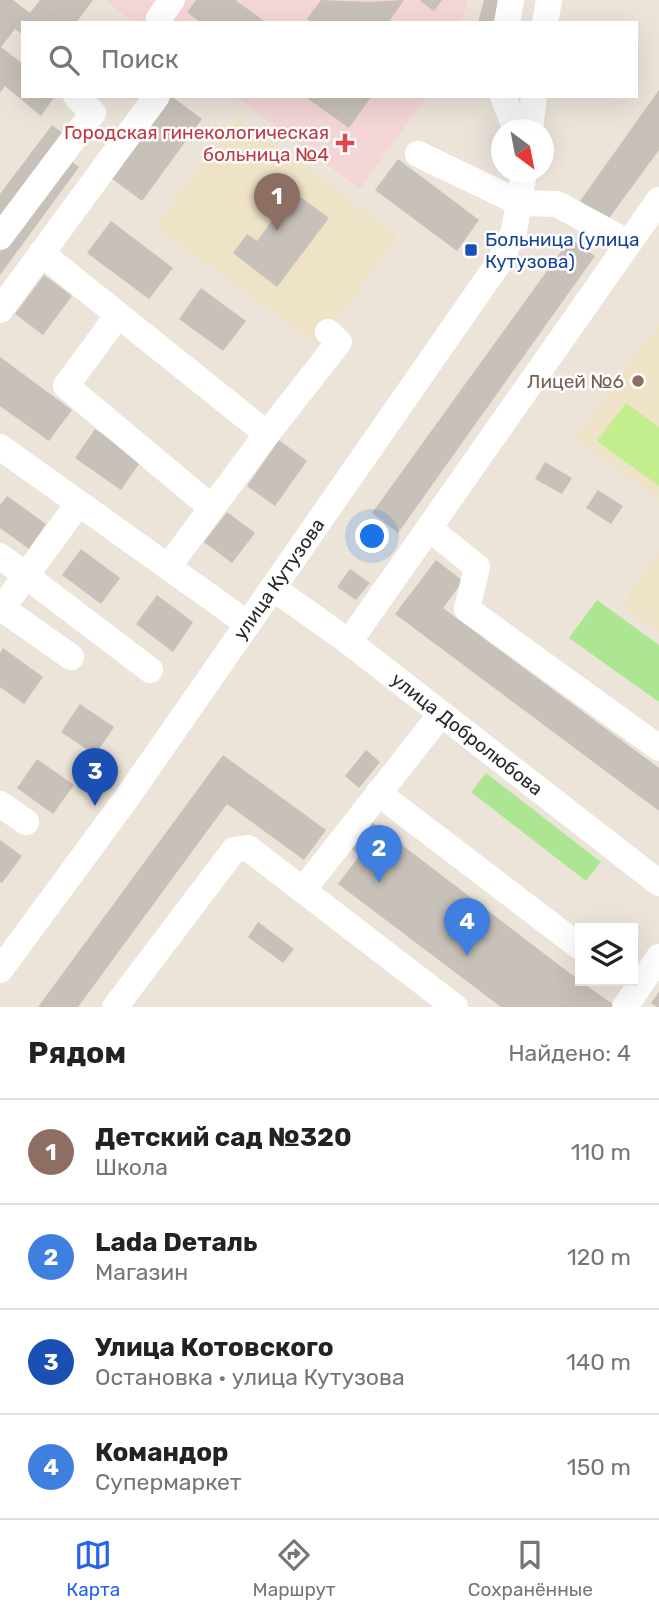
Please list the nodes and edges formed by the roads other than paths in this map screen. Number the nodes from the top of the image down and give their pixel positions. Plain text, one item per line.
1 (511, 0) edge
2 (549, 0) edge
3 (508, 21) edge
4 (545, 21) edge
5 (78, 98) edge
6 (156, 98) edge
7 (504, 98) edge
8 (534, 98) edge
9 (512, 119) edge
10 (531, 119) edge
11 (418, 154) dead end
12 (523, 182) edge
13 (659, 200) edge
14 (520, 203) junction
15 (0, 237) edge
16 (629, 243) junction
17 (41, 253) junction
18 (0, 310) edge
19 (118, 315) junction
20 (328, 332) dead end
21 (267, 434) junction
22 (0, 447) edge
23 (78, 503) junction
24 (212, 508) junction
25 (430, 529) junction
26 (0, 556) edge
27 (168, 568) junction
28 (26, 576) junction
29 (273, 588) junction
30 (1, 609) edge
31 (248, 624) junction
32 (349, 642) junction
33 (71, 657) dead end
34 (150, 670) dead end
35 (442, 715) junction
36 (659, 748) edge
37 (378, 793) junction
38 (0, 804) edge
39 (26, 822) dead end
40 (659, 883) edge
41 (303, 890) junction
42 (575, 943) edge
43 (659, 957) edge
44 (0, 970) edge
45 (629, 992) edge
46 (115, 1007) edge
47 (455, 1007) edge

1 - 3 street
2 - 4 street
5 - 15 street
6 - 17 street
7 - 9 street
8 - 10 street
11 - 14 street
12 - 14 street, улица Кутузова
13 - 16 street
14 - 16 street
14 - 29 street, улица Кутузова
16 - 25 street
17 - 18 street
17 - 19 street
19 - 21 street
19 - 24 street
20 - 21 street
21 - 24 street
22 - 23 street
23 - 27 street
23 - 28 street
24 - 27 street
25 - 32 street
25 - 36 street
26 - 28 street
27 - 31 street
28 - 30 street
28 - 34 street
29 - 31 street, улица Кутузова
29 - 32 street, улица Добролюбова
30 - 33 street
31 - 44 street, улица Кутузова
32 - 35 street, улица Добролюбова
35 - 37 street
35 - 40 street, улица Добролюбова
37 - 41 street
37 - 42 street
38 - 39 street
41 - 46 street
41 - 47 street
43 - 45 street

